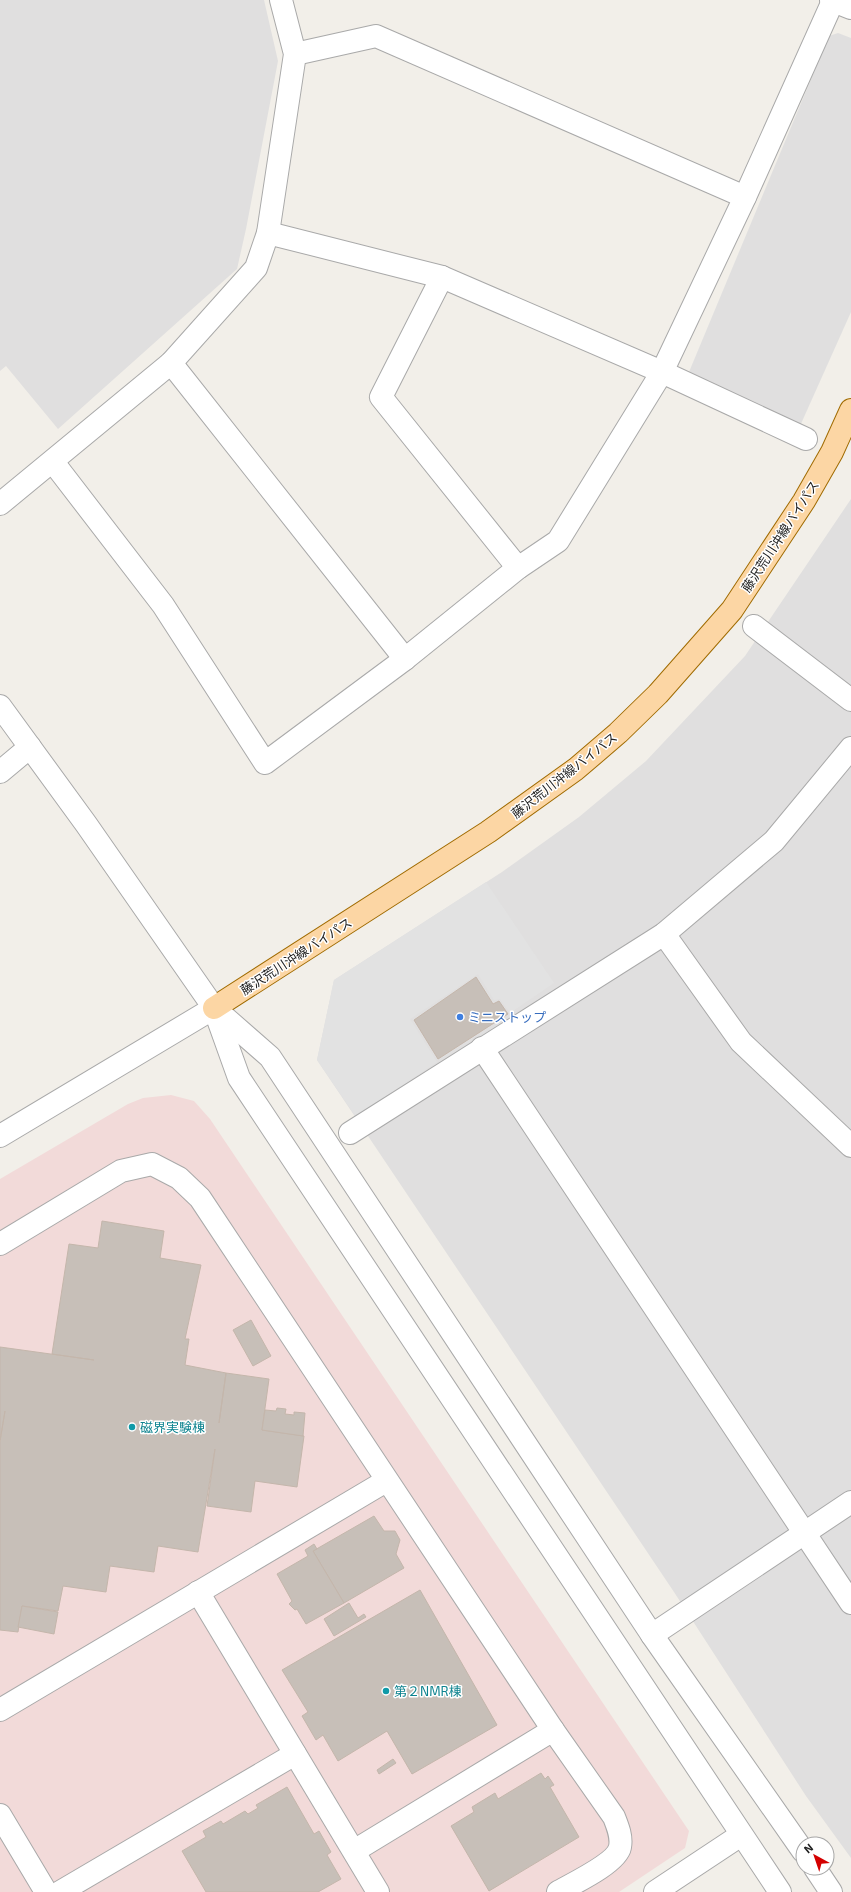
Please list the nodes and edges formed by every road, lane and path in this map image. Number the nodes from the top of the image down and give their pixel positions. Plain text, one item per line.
1 (281, 0) edge
2 (838, 3) edge
3 (295, 54) junction
4 (745, 197) junction
5 (268, 233) junction
6 (442, 277) junction
7 (171, 363) junction
8 (662, 372) junction
9 (851, 410) edge
10 (806, 439) dead end
11 (53, 462) junction
12 (0, 504) edge
13 (518, 568) junction
14 (754, 626) dead end
15 (405, 659) junction
16 (851, 700) edge
17 (0, 706) edge
18 (30, 747) junction
19 (851, 748) edge
20 (0, 772) edge
21 (664, 934) junction
22 (214, 1008) junction
23 (482, 1048) junction
24 (350, 1132) dead end
25 (0, 1136) edge
26 (851, 1146) edge
27 (0, 1244) edge
28 (386, 1481) junction
29 (851, 1502) edge
30 (805, 1534) junction
31 (198, 1592) junction
32 (851, 1603) edge
33 (652, 1635) junction
34 (0, 1710) edge
35 (553, 1730) junction
36 (296, 1754) junction
37 (0, 1815) edge
38 (741, 1835) junction
39 (795, 1841) edge
40 (354, 1851) junction
41 (820, 1876) edge
42 (46, 1892) edge
43 (60, 1892) edge
44 (378, 1892) edge
45 (558, 1892) edge
46 (655, 1892) edge
47 (780, 1892) edge
48 (831, 1892) edge

1 - 3 street
2 - 4 street
3 - 4 street
3 - 5 street
4 - 8 street
5 - 6 street
5 - 7 street
6 - 8 street
6 - 13 street
7 - 11 street
7 - 15 street
8 - 10 street
8 - 13 street
9 - 22 main road, 藤沢荒川沖線バイパス
11 - 12 street
11 - 15 street
13 - 15 street
14 - 16 street
17 - 18 street
18 - 20 street
18 - 22 street
19 - 21 street
21 - 23 street
21 - 26 street
22 - 25 street
22 - 33 street
22 - 38 street
23 - 24 street
23 - 30 street
27 - 28 street
28 - 31 street
28 - 35 street
29 - 30 street
30 - 32 street
30 - 33 street
31 - 34 street
31 - 36 street
33 - 39 street
35 - 40 street
35 - 45 street
36 - 40 street
36 - 43 street
37 - 42 street
38 - 46 street
38 - 47 street
40 - 44 street
41 - 48 street

